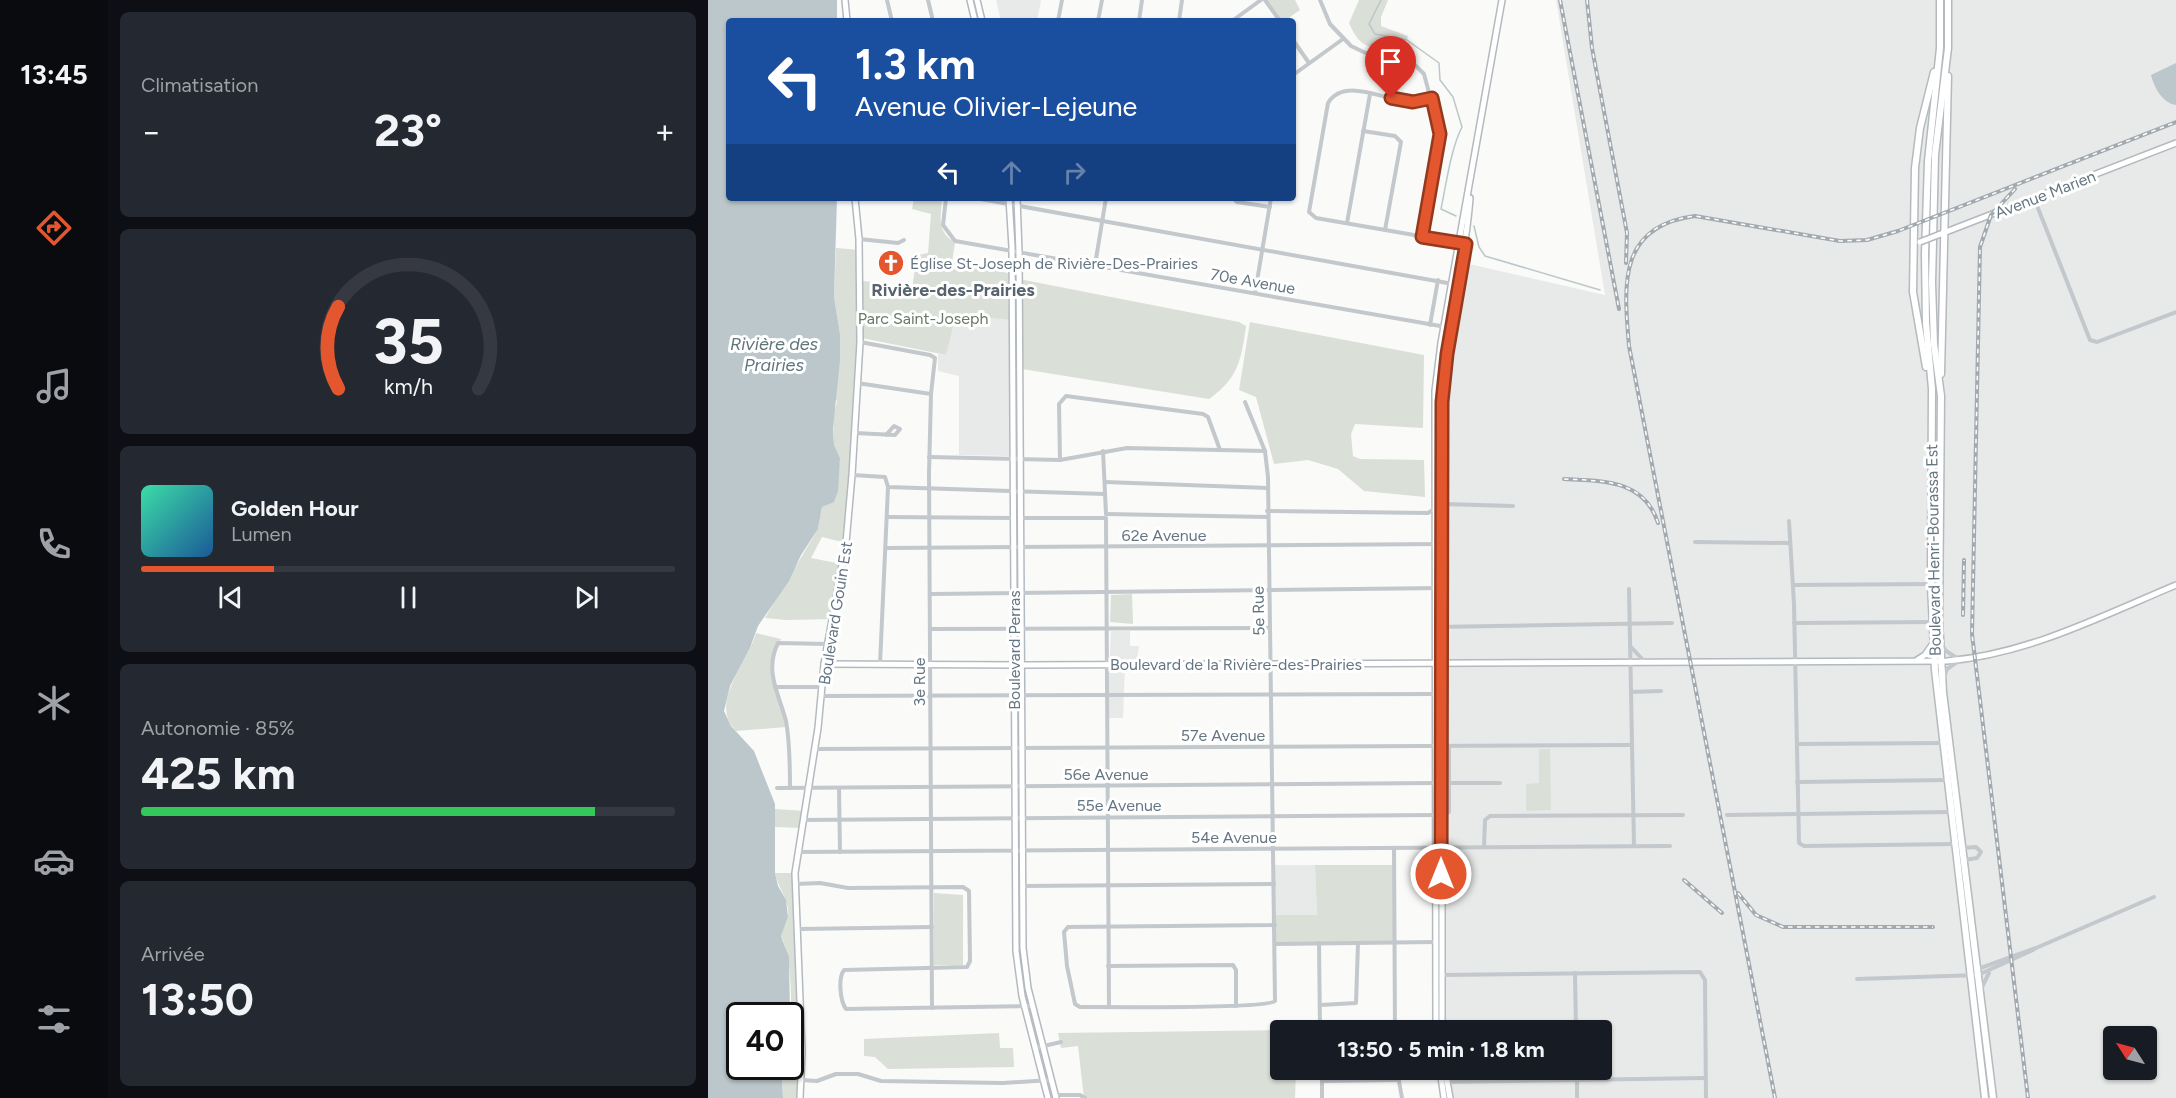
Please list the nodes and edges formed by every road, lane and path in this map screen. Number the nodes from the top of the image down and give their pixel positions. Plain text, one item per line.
1 (845, 0) edge
2 (887, 0) edge
3 (928, 0) edge
4 (970, 0) edge
5 (977, 0) edge
6 (1062, 0) edge
7 (1102, 0) edge
8 (1142, 0) edge
9 (1182, 0) edge
10 (1263, 0) edge
11 (1320, 0) edge
12 (1502, 0) edge
13 (1940, 0) edge
14 (1948, 0) edge
15 (847, 18) edge
16 (891, 18) edge
17 (932, 18) edge
18 (974, 18) edge
19 (981, 18) edge
20 (1059, 18) edge
21 (1099, 18) edge
22 (1139, 18) edge
23 (1179, 18) edge
24 (1236, 18) edge
25 (1278, 18) edge
26 (1343, 39) junction
27 (1296, 44) edge
28 (1940, 48) junction
29 (1948, 48) junction
30 (1309, 63) junction
31 (1296, 73) edge
32 (1370, 94) junction
33 (1432, 98) junction
34 (1363, 130) junction
35 (2176, 143) edge
36 (1471, 173) junction
37 (2034, 198) junction
38 (855, 201) edge
39 (946, 201) edge
40 (1010, 201) edge
41 (1017, 201) edge
42 (1105, 201) edge
43 (1237, 201) edge
44 (1271, 201) edge
45 (1017, 206) junction
46 (1270, 207) junction
47 (1102, 221) junction
48 (1347, 223) junction
49 (1385, 230) junction
50 (1941, 233) junction
51 (1422, 237) junction
52 (859, 239) junction
53 (904, 240) dead end
54 (1458, 243) junction
55 (1917, 243) junction
56 (1466, 244) junction
57 (1263, 249) junction
58 (1012, 251) junction
59 (1019, 252) junction
60 (1095, 265) junction
61 (1438, 280) junction
62 (1452, 283) junction
63 (1459, 285) junction
64 (1255, 293) junction
65 (2176, 312) edge
66 (1430, 325) junction
67 (1444, 327) junction
68 (1451, 329) junction
69 (860, 342) junction
70 (857, 383) junction
71 (1932, 389) junction
72 (1435, 391) junction
73 (1442, 391) junction
74 (931, 394) junction
75 (1941, 396) junction
76 (1245, 402) dead end
77 (855, 433) junction
78 (886, 435) dead end
79 (1220, 450) junction
80 (1265, 451) junction
81 (1103, 452) junction
82 (929, 458) junction
83 (1013, 460) junction
84 (1020, 460) junction
85 (1060, 460) junction
86 (852, 476) junction
87 (1105, 483) junction
88 (888, 487) junction
89 (929, 488) junction
90 (1268, 488) junction
91 (1013, 490) junction
92 (1020, 490) junction
93 (1105, 494) junction
94 (1442, 504) junction
95 (1513, 506) dead end
96 (1434, 510) junction
97 (1267, 511) junction
98 (888, 517) junction
99 (930, 517) junction
100 (1106, 517) junction
101 (1267, 517) junction
102 (1013, 518) junction
103 (1021, 518) junction
104 (1789, 521) dead end
105 (1695, 542) dead end
106 (1790, 543) junction
107 (1434, 544) junction
108 (1442, 544) junction
109 (1268, 546) junction
110 (1106, 547) junction
111 (886, 548) junction
112 (930, 548) junction
113 (1013, 548) junction
114 (1021, 548) junction
115 (1934, 584) junction
116 (1793, 585) junction
117 (2176, 585) edge
118 (1434, 588) junction
119 (1442, 588) junction
120 (1629, 589) dead end
121 (1269, 590) junction
122 (1021, 591) junction
123 (1108, 591) junction
124 (1013, 592) junction
125 (931, 594) junction
126 (1933, 622) junction
127 (1672, 623) dead end
128 (1794, 623) junction
129 (1630, 625) junction
130 (1435, 627) junction
131 (1442, 627) junction
132 (1014, 628) junction
133 (1021, 628) junction
134 (1107, 628) junction
135 (1270, 628) junction
136 (931, 629) junction
137 (1937, 641) junction
138 (828, 644) junction
139 (1630, 646) junction
140 (1960, 660) junction
141 (1938, 661) junction
142 (1795, 662) junction
143 (1913, 662) junction
144 (1438, 663) junction
145 (1630, 663) junction
146 (1648, 663) junction
147 (824, 664) junction
148 (880, 664) junction
149 (1271, 664) junction
150 (930, 665) junction
151 (1014, 665) junction
152 (1021, 665) junction
153 (1107, 665) junction
154 (775, 687) junction
155 (823, 687) junction
156 (1661, 691) dead end
157 (1631, 692) junction
158 (1943, 692) junction
159 (1271, 694) junction
160 (1435, 694) junction
161 (1014, 695) junction
162 (1022, 695) junction
163 (1107, 695) junction
164 (822, 696) junction
165 (931, 696) junction
166 (1946, 743) junction
167 (1797, 744) junction
168 (1632, 745) junction
169 (1438, 746) junction
170 (1449, 746) junction
171 (1272, 747) junction
172 (1014, 748) junction
173 (1022, 748) junction
174 (1107, 748) junction
175 (815, 749) junction
176 (931, 749) junction
177 (1947, 780) junction
178 (1797, 782) junction
179 (1438, 783) junction
180 (1449, 783) junction
181 (1500, 783) dead end
182 (1272, 785) junction
183 (1014, 786) junction
184 (1022, 786) junction
185 (1107, 786) junction
186 (808, 787) junction
187 (931, 787) junction
188 (777, 788) dead end
189 (790, 788) junction
190 (840, 788) junction
191 (1951, 812) junction
192 (1798, 814) junction
193 (1438, 815) junction
194 (1633, 815) junction
195 (1683, 815) dead end
196 (1727, 815) dead end
197 (1273, 816) junction
198 (1108, 817) junction
199 (1015, 818) junction
200 (1022, 818) junction
201 (840, 819) junction
202 (932, 819) junction
203 (803, 820) junction
204 (1960, 845) junction
205 (1634, 846) junction
206 (1670, 846) dead end
207 (1438, 847) junction
208 (1484, 847) junction
209 (1273, 848) junction
210 (1394, 848) junction
211 (1108, 849) junction
212 (1015, 850) junction
213 (1022, 850) junction
214 (932, 851) junction
215 (798, 852) junction
216 (840, 852) junction
217 (1964, 860) junction
218 (796, 884) junction
219 (1274, 884) junction
220 (1023, 886) junction
221 (1108, 886) junction
222 (931, 888) junction
223 (2154, 897) dead end
224 (1275, 925) junction
225 (1108, 926) junction
226 (932, 927) junction
227 (800, 929) junction
228 (1439, 942) junction
229 (1358, 943) junction
230 (1394, 943) junction
231 (1275, 944) junction
232 (1319, 944) junction
233 (2036, 948) junction
234 (1108, 966) junction
235 (932, 968) junction
236 (1989, 972) junction
237 (1575, 973) junction
238 (1975, 974) junction
239 (1442, 975) junction
240 (1857, 979) dead end
241 (1980, 991) junction
242 (800, 1002) edge
243 (1320, 1005) junction
244 (1032, 1006) junction
245 (1236, 1006) junction
246 (1025, 1007) junction
247 (1109, 1007) junction
248 (932, 1008) junction
249 (1320, 1020) edge
250 (1395, 1020) edge
251 (1436, 1020) edge
252 (1442, 1020) edge
253 (1576, 1020) edge
254 (1061, 1041) dead end
255 (1042, 1046) junction
256 (1035, 1048) junction
257 (1705, 1078) junction
258 (1612, 1079) edge
259 (801, 1080) joint
260 (1051, 1080) junction
261 (1398, 1080) joint
262 (1577, 1080) joint
263 (1322, 1081) joint
264 (1044, 1082) junction
265 (1444, 1082) junction
266 (1055, 1096) edge
267 (800, 1098) edge
268 (1048, 1098) edge
269 (1085, 1098) edge
270 (1322, 1098) edge
271 (1402, 1098) edge
272 (1444, 1098) edge
273 (1450, 1098) edge
274 (1577, 1098) edge
275 (1706, 1098) edge
276 (1985, 1098) edge
277 (1993, 1098) edge

1 - 15 street
2 - 16 street
3 - 17 street
4 - 18 street
5 - 19 street
6 - 20 street
7 - 21 street
8 - 22 street
9 - 23 street
10 - 24 street
10 - 25 street
11 - 26 street
12 - 36 street
13 - 28 main road, Boulevard Henri-Bourassa Est
14 - 29 main road, Boulevard Henri-Bourassa Est
26 - 30 street
26 - 33 street
27 - 30 street
28 - 55 main road
28 - 71 main road, Boulevard Henri-Bourassa Est
29 - 50 main road
29 - 75 main road, Boulevard Henri-Bourassa Est
30 - 31 street
32 - 33 street
32 - 34 street
32 - 48 street
33 - 51 street
34 - 48 street
34 - 49 street
35 - 37 street, Avenue Marien
36 - 54 street
36 - 56 street
37 - 50 street, Avenue Marien
37 - 65 street
38 - 52 street, Boulevard Gouin Est
39 - 58 street, 70e Avenue
40 - 45 street
40 - 58 street, Boulevard Perras
41 - 45 street, Boulevard Perras
42 - 47 street
43 - 46 street
44 - 46 street
45 - 47 street
45 - 59 street, Boulevard Perras
46 - 57 street
47 - 57 street
47 - 60 street
48 - 49 street
49 - 51 street
50 - 55 street, Avenue Marien, bridge
50 - 75 main road
51 - 54 street
52 - 53 street
52 - 69 street, Boulevard Gouin Est
54 - 56 street
54 - 62 street
55 - 71 main road
56 - 63 street
57 - 61 street
57 - 64 street
58 - 59 street, 70e Avenue
58 - 83 street, Boulevard Perras
59 - 60 street, 70e Avenue
59 - 84 street, Boulevard Perras
60 - 64 street, 70e Avenue
61 - 62 street
61 - 66 street
62 - 63 street
62 - 67 street
63 - 68 street
64 - 66 street, 70e Avenue
66 - 67 street, 70e Avenue
67 - 68 street, 70e Avenue
67 - 72 street
68 - 73 street
69 - 70 street, Boulevard Gouin Est
69 - 74 street, 3e Rue
70 - 74 street
70 - 77 street, Boulevard Gouin Est
71 - 115 main road, Boulevard Henri-Bourassa Est
72 - 73 street
72 - 96 street
73 - 94 street
74 - 82 street, 3e Rue
75 - 115 main road, Boulevard Henri-Bourassa Est
76 - 80 street, 5e Rue
77 - 78 street
77 - 86 street, Boulevard Gouin Est
79 - 80 street
79 - 81 street
79 - 85 street
80 - 90 street, 5e Rue
81 - 85 street
81 - 87 street
82 - 83 street
82 - 89 street, 3e Rue
83 - 84 street
83 - 91 street, Boulevard Perras
84 - 85 street
84 - 92 street, Boulevard Perras
86 - 88 street
86 - 138 street, Boulevard Gouin Est
87 - 90 street
87 - 93 street
88 - 89 street
88 - 98 street
89 - 91 street
89 - 99 street, 3e Rue
90 - 97 street, 5e Rue
91 - 92 street
91 - 102 street, Boulevard Perras
92 - 93 street
92 - 103 street, Boulevard Perras
93 - 100 street
94 - 95 street
94 - 96 street
94 - 108 street
96 - 97 street
96 - 107 street
97 - 101 street, 5e Rue
98 - 99 street
98 - 111 street
99 - 102 street
99 - 112 street, 3e Rue
100 - 101 street
100 - 103 street
100 - 110 street
101 - 109 street, 5e Rue
102 - 113 street, Boulevard Perras
103 - 114 street, Boulevard Perras
104 - 106 street
105 - 106 street
106 - 116 street
107 - 108 street, 62e Avenue
107 - 109 street, 62e Avenue
107 - 118 street
108 - 119 street
109 - 110 street, 62e Avenue
109 - 121 street, 5e Rue
110 - 114 street, 62e Avenue
110 - 123 street
111 - 112 street, 62e Avenue
111 - 148 street
112 - 113 street, 62e Avenue
112 - 125 street, 3e Rue
113 - 114 street, 62e Avenue
113 - 124 street, Boulevard Perras
114 - 122 street, Boulevard Perras
115 - 116 street
115 - 126 main road, Boulevard Henri-Bourassa Est
115 - 137 main road, Boulevard Henri-Bourassa Est
116 - 128 street
117 - 140 street, Boulevard de la Rivière-des-Prairies
118 - 119 street
118 - 121 street
118 - 130 street
119 - 131 street
120 - 129 street
121 - 123 street
121 - 135 street, 5e Rue
122 - 123 street
122 - 124 street
122 - 133 street, Boulevard Perras
123 - 134 street
124 - 125 street
124 - 132 street, Boulevard Perras
125 - 136 street, 3e Rue
126 - 128 street
126 - 137 main road, Boulevard Henri-Bourassa Est
127 - 129 street
128 - 142 street
129 - 131 street
129 - 139 street
130 - 131 street
130 - 144 street
131 - 144 street
132 - 133 street
132 - 136 street
132 - 151 street, Boulevard Perras
133 - 134 street
133 - 152 street, Boulevard Perras
134 - 135 street
134 - 153 street
135 - 149 street, 5e Rue
136 - 150 street, 3e Rue
137 - 140 street
137 - 141 main road, Boulevard Henri-Bourassa Est
137 - 143 street
138 - 147 street, Boulevard Gouin Est
138 - 154 street
139 - 145 street
139 - 146 street
140 - 141 street, Boulevard de la Rivière-des-Prairies
140 - 158 street
141 - 143 street, Boulevard de la Rivière-des-Prairies
141 - 158 main road, Boulevard Henri-Bourassa Est
141 - 166 main road, Boulevard Henri-Bourassa Est
142 - 143 street, Boulevard de la Rivière-des-Prairies
142 - 146 street, Boulevard de la Rivière-des-Prairies
142 - 167 street
144 - 145 street, Boulevard de la Rivière-des-Prairies
144 - 149 street, Boulevard de la Rivière-des-Prairies
144 - 160 street
144 - 169 street
145 - 146 street, Boulevard de la Rivière-des-Prairies
145 - 157 street
147 - 148 street, Boulevard de la Rivière-des-Prairies
147 - 155 street, Boulevard Gouin Est
148 - 150 street, Boulevard de la Rivière-des-Prairies
149 - 153 street, Boulevard de la Rivière-des-Prairies
149 - 159 street, 5e Rue
150 - 151 street, Boulevard de la Rivière-des-Prairies
150 - 165 street, 3e Rue
151 - 152 street, Boulevard de la Rivière-des-Prairies
151 - 161 street, Boulevard Perras
152 - 153 street, Boulevard de la Rivière-des-Prairies
152 - 162 street, Boulevard Perras
153 - 163 street
154 - 155 street
154 - 189 street
155 - 164 street, Boulevard Gouin Est
156 - 157 street
157 - 168 street
158 - 166 main road, Boulevard Henri-Bourassa Est
159 - 160 street
159 - 163 street
159 - 171 street, 5e Rue
160 - 169 street
161 - 162 street
161 - 165 street
161 - 172 street, Boulevard Perras
162 - 163 street
162 - 173 street, Boulevard Perras
163 - 174 street
164 - 165 street
164 - 175 street, Boulevard Gouin Est
165 - 176 street, 3e Rue
166 - 167 street
166 - 177 main road, Boulevard Henri-Bourassa Est
166 - 204 main road, Boulevard Henri-Bourassa Est
167 - 178 street
168 - 170 street, 57e Avenue
168 - 194 street
169 - 170 street, 57e Avenue
169 - 171 street, 57e Avenue
169 - 179 street
170 - 180 street
171 - 174 street, 57e Avenue
171 - 182 street, 5e Rue
172 - 173 street, 57e Avenue
172 - 176 street, 57e Avenue
172 - 183 street, Boulevard Perras
173 - 174 street, 57e Avenue
173 - 184 street, Boulevard Perras
174 - 185 street
175 - 176 street, 57e Avenue
175 - 186 street, Boulevard Gouin Est
176 - 187 street, 3e Rue
177 - 178 street
177 - 191 main road, Boulevard Henri-Bourassa Est
178 - 192 street
179 - 180 street, 56e Avenue
179 - 182 street, 56e Avenue
179 - 193 street
180 - 181 street, 56e Avenue
180 - 193 street
182 - 185 street, 56e Avenue
182 - 197 street, 5e Rue
183 - 184 street, 56e Avenue
183 - 187 street, 56e Avenue
183 - 199 street, Boulevard Perras
184 - 185 street, 56e Avenue
184 - 200 street, Boulevard Perras
185 - 198 street
186 - 189 street, 56e Avenue
186 - 190 street, 56e Avenue
186 - 203 street, Boulevard Gouin Est
187 - 190 street, 56e Avenue
187 - 202 street, 3e Rue
188 - 189 street, 56e Avenue
190 - 201 street
191 - 192 street
191 - 204 main road, Boulevard Henri-Bourassa Est
192 - 196 street
192 - 204 street
193 - 197 street, 55e Avenue
193 - 207 street
194 - 195 street
194 - 205 street
194 - 208 street
197 - 198 street, 55e Avenue
197 - 209 street, 5e Rue
198 - 200 street, 55e Avenue
198 - 211 street
199 - 200 street, 55e Avenue
199 - 202 street, 55e Avenue
199 - 212 street, Boulevard Perras
200 - 213 street, Boulevard Perras
201 - 202 street, 55e Avenue
201 - 203 street, 55e Avenue
201 - 216 street
202 - 214 street, 3e Rue
203 - 215 street, Boulevard Gouin Est
204 - 217 main road, Boulevard Henri-Bourassa Est
204 - 217 street
204 - 238 main road, Boulevard Henri-Bourassa Est
205 - 206 street, 54e Avenue
205 - 208 street, 54e Avenue
207 - 208 street, 54e Avenue
207 - 210 street, 54e Avenue
207 - 228 street
209 - 210 street, 54e Avenue
209 - 211 street, 54e Avenue
209 - 219 street, 5e Rue
210 - 230 street
211 - 213 street, 54e Avenue
211 - 221 street
212 - 213 street, 54e Avenue
212 - 214 street, 54e Avenue
212 - 246 street, Boulevard Perras
213 - 220 street, Boulevard Perras
214 - 216 street, 54e Avenue
214 - 222 street, 3e Rue
215 - 216 street, 54e Avenue
215 - 218 street, Boulevard Gouin Est
217 - 238 main road, Boulevard Henri-Bourassa Est
218 - 222 street
218 - 227 street, Boulevard Gouin Est
219 - 221 street
219 - 224 street, 5e Rue
220 - 221 street
220 - 244 street, Boulevard Perras
221 - 225 street
222 - 226 street, 3e Rue
222 - 235 street
223 - 233 street
224 - 225 street
224 - 231 street, 5e Rue
225 - 234 street
225 - 247 street
226 - 227 street
226 - 235 street, 3e Rue
227 - 242 street, Boulevard Gouin Est
228 - 230 street
228 - 239 street
228 - 251 street
229 - 230 street
229 - 232 street
229 - 243 street
230 - 250 street
231 - 232 street
231 - 245 street, 5e Rue
232 - 243 street
233 - 236 street
233 - 238 street
234 - 245 street
234 - 247 street
235 - 248 street, 3e Rue
235 - 248 street
236 - 238 street
236 - 241 street
237 - 239 street
237 - 253 street
237 - 257 street
238 - 240 street
238 - 241 main road, Boulevard Henri-Bourassa Est
238 - 276 main road, Boulevard Henri-Bourassa Est
239 - 252 street
241 - 277 main road, Boulevard Henri-Bourassa Est
243 - 249 street
244 - 246 street
244 - 255 street, Boulevard Perras
245 - 247 street
246 - 248 street
246 - 256 street, Boulevard Perras
254 - 255 street
255 - 256 street
255 - 260 street, Boulevard Perras
256 - 264 street, Boulevard Perras
257 - 258 street
257 - 275 street
259 - 264 street
259 - 267 street, Boulevard Gouin Est
260 - 264 street
260 - 266 street, Boulevard Perras
261 - 263 street
261 - 271 street
262 - 265 street
262 - 274 street
263 - 270 street
264 - 268 street, Boulevard Perras
265 - 272 street
265 - 273 street
266 - 269 street

